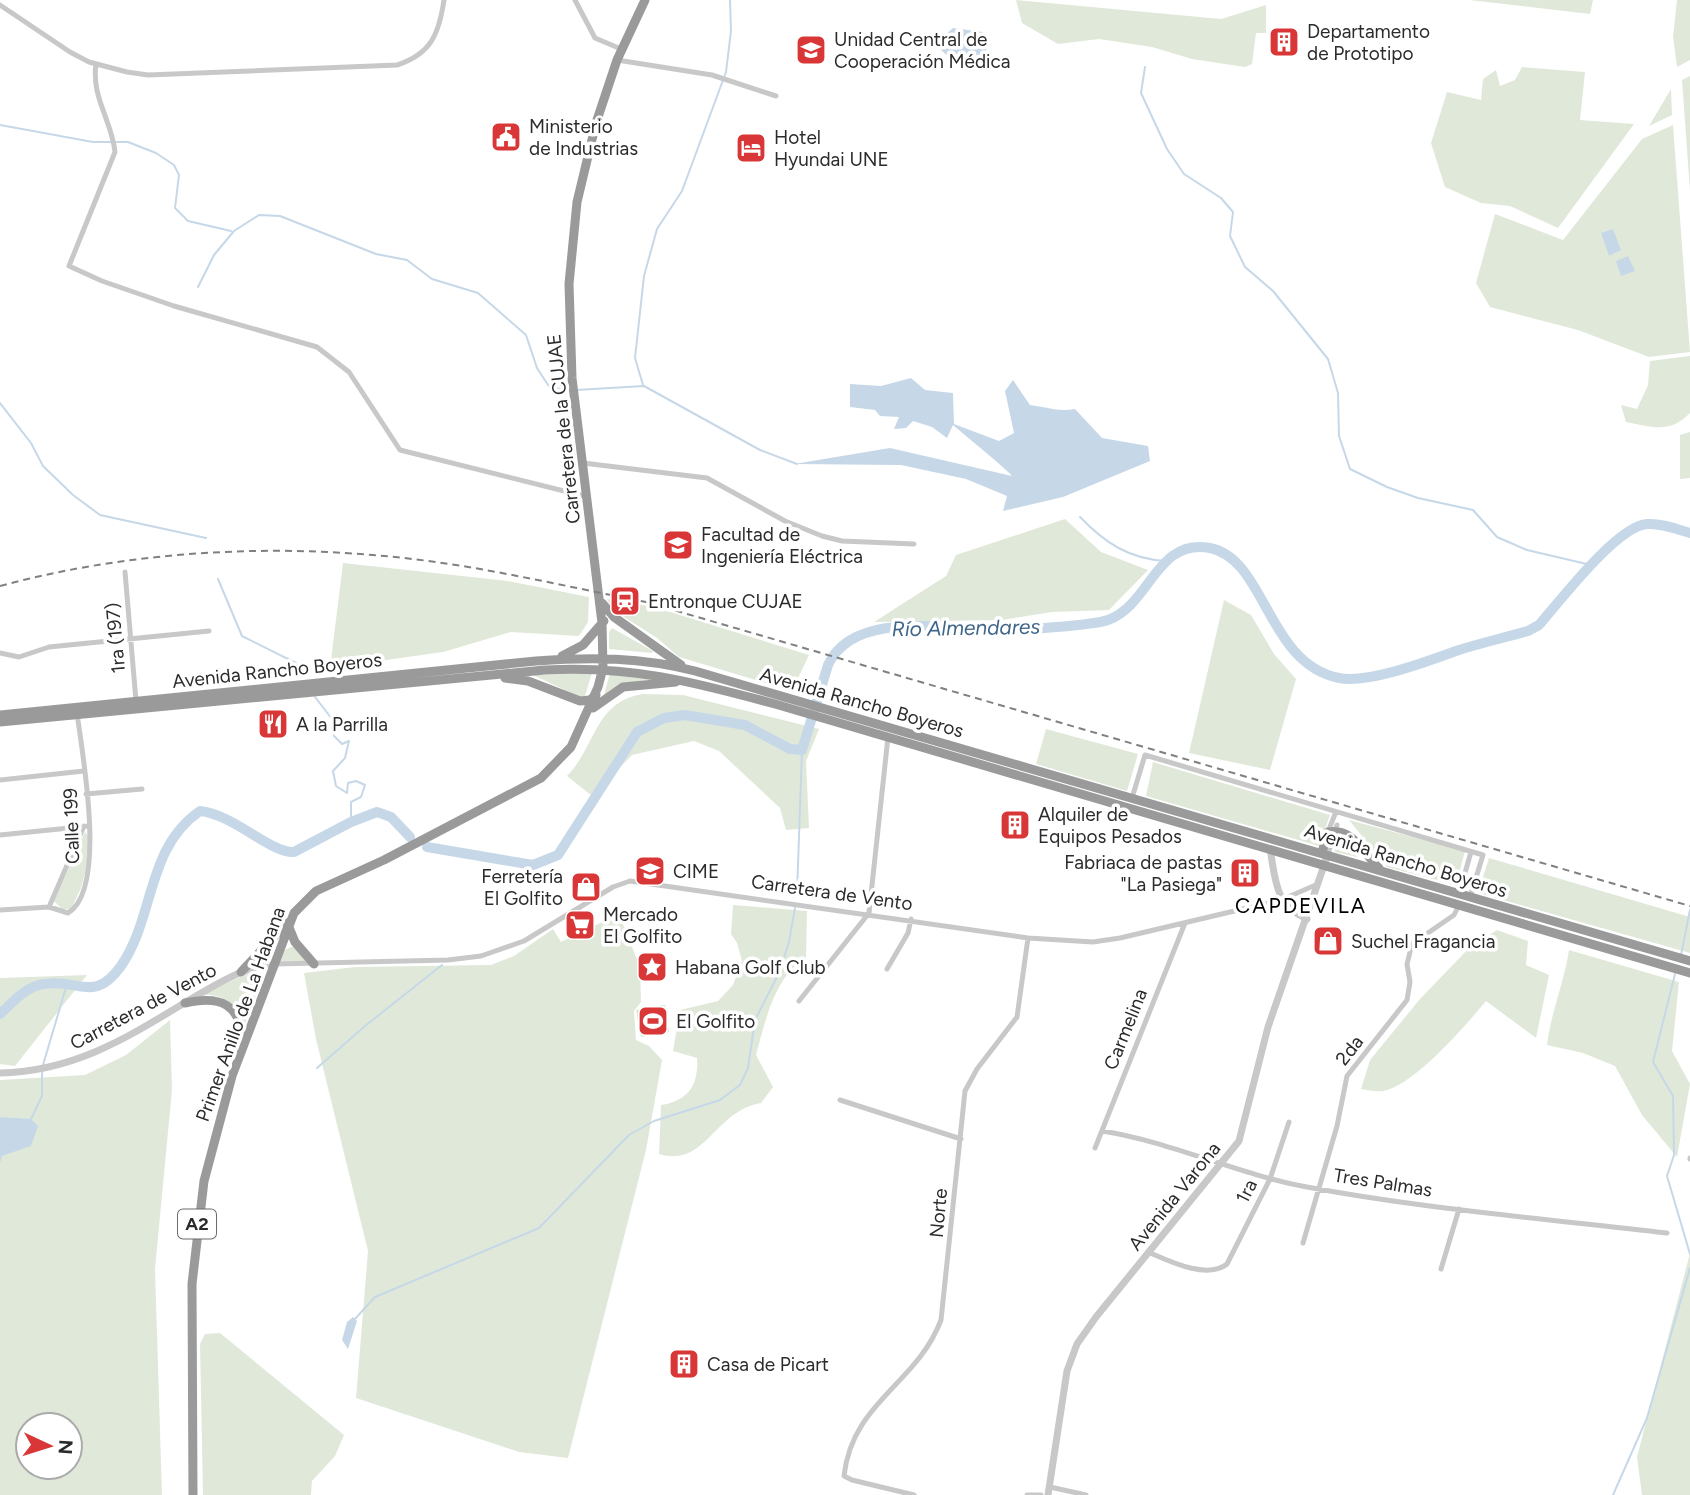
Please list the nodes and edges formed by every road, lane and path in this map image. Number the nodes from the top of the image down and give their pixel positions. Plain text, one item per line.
1 (444, 0) edge
2 (575, 0) edge
3 (645, 0) edge
4 (0, 5) edge
5 (621, 50) junction
6 (617, 60) junction
7 (96, 64) junction
8 (776, 96) dead end
9 (583, 463) junction
10 (588, 497) junction
11 (914, 544) dead end
12 (125, 572) dead end
13 (600, 602) junction
14 (619, 620) junction
15 (602, 623) junction
16 (209, 631) dead end
17 (130, 638) junction
18 (0, 653) edge
19 (604, 657) junction
20 (536, 661) junction
21 (603, 668) junction
22 (695, 671) junction
23 (482, 676) junction
24 (694, 682) junction
25 (596, 695) junction
26 (567, 697) junction
27 (776, 700) junction
28 (136, 701) junction
29 (77, 710) junction
30 (589, 712) junction
31 (0, 715) edge
32 (849, 721) junction
33 (0, 722) edge
34 (583, 725) junction
35 (888, 737) junction
36 (84, 771) junction
37 (0, 780) edge
38 (142, 789) dead end
39 (86, 794) junction
40 (1132, 798) junction
41 (1335, 814) junction
42 (87, 826) junction
43 (1335, 829) junction
44 (0, 835) edge
45 (1270, 849) junction
46 (1471, 852) junction
47 (1325, 853) junction
48 (1323, 865) junction
49 (1386, 872) junction
50 (1318, 883) junction
51 (1459, 894) junction
52 (1470, 897) junction
53 (1281, 900) junction
54 (1459, 905) junction
55 (49, 906) junction
56 (0, 910) edge
57 (294, 913) junction
58 (869, 913) junction
59 (911, 919) junction
60 (1307, 919) junction
61 (1185, 923) junction
62 (289, 925) junction
63 (1028, 938) junction
64 (1688, 961) edge
65 (275, 964) junction
66 (314, 964) junction
67 (887, 969) dead end
68 (241, 972) junction
69 (1687, 972) edge
70 (799, 1001) dead end
71 (185, 1003) junction
72 (244, 1044) junction
73 (0, 1073) edge
74 (840, 1100) dead end
75 (1289, 1122) dead end
76 (1101, 1131) junction
77 (961, 1139) junction
78 (1095, 1148) dead end
79 (1219, 1166) junction
80 (1270, 1179) junction
81 (1318, 1188) junction
82 (1459, 1209) junction
83 (1667, 1233) dead end
84 (1303, 1243) dead end
85 (1149, 1252) junction
86 (1441, 1269) dead end
87 (1049, 1491) edge
88 (193, 1495) edge
89 (914, 1495) edge
90 (1027, 1495) edge
91 (1041, 1495) edge
92 (1086, 1495) edge

1 - 7 street
2 - 5 street
3 - 5 highway, Carretera de la CUJAE
4 - 7 street
5 - 6 highway, Carretera de la CUJAE
6 - 8 street
6 - 9 highway, Carretera de la CUJAE
7 - 10 street
9 - 10 highway, Carretera de la CUJAE
9 - 11 street
10 - 13 highway, Carretera de la CUJAE
12 - 17 street, 1ra (197)
13 - 14 highway
13 - 15 highway, Carretera de la CUJAE
14 - 15 highway
14 - 22 highway
15 - 19 highway, Carretera de la CUJAE
15 - 20 highway
16 - 17 street
17 - 18 street
17 - 28 street, 1ra (197)
19 - 20 highway, Avenida Rancho Boyeros
19 - 21 highway, A2
19 - 22 highway, Avenida Rancho Boyeros
20 - 28 highway, Avenida Rancho Boyeros
21 - 23 highway, Avenida Rancho Boyeros
21 - 24 highway, Avenida Rancho Boyeros
21 - 25 highway, Primer Anillo de La Habana / A2
22 - 27 highway, Avenida Rancho Boyeros
23 - 26 highway
23 - 29 highway, Avenida Rancho Boyeros
24 - 27 highway, Avenida Rancho Boyeros
24 - 30 highway
25 - 26 highway
25 - 30 highway, Primer Anillo de La Habana / A2
26 - 34 highway
27 - 32 highway, Avenida Rancho Boyeros
28 - 29 highway, Avenida Rancho Boyeros
29 - 31 highway, Avenida Rancho Boyeros
29 - 33 highway, Avenida Rancho Boyeros
29 - 36 street, Calle 199
30 - 34 highway, Primer Anillo de La Habana / A2
32 - 35 highway, Avenida Rancho Boyeros
32 - 40 highway, Avenida Rancho Boyeros
34 - 57 highway, Primer Anillo de La Habana / A2
35 - 45 highway, Avenida Rancho Boyeros
35 - 58 street
36 - 37 street
36 - 39 street, Calle 199
38 - 39 street
39 - 42 street, Calle 199
40 - 41 street
40 - 47 highway, Avenida Rancho Boyeros
41 - 43 street
41 - 43 street
41 - 46 street
42 - 44 street
42 - 55 street, Calle 199
42 - 55 street, Calle 199
43 - 47 highway
43 - 49 highway
45 - 48 highway, Avenida Rancho Boyeros
45 - 53 street
46 - 51 street
46 - 52 street
47 - 48 street, Avenida Varona
47 - 49 highway, Avenida Rancho Boyeros
48 - 50 street, Avenida Varona
48 - 54 highway, Avenida Rancho Boyeros
49 - 51 highway, Avenida Rancho Boyeros
50 - 53 street, Carretera de Vento
50 - 60 street, Avenida Varona
51 - 52 highway, Avenida Rancho Boyeros
52 - 64 highway, Avenida Rancho Boyeros
53 - 60 street
53 - 61 street, Carretera de Vento
54 - 69 highway, Avenida Rancho Boyeros
54 - 81 street, 2da
55 - 56 street
57 - 62 highway, Primer Anillo de La Habana / A2
57 - 68 highway
58 - 59 street, Carretera de Vento
58 - 66 street, Carretera de Vento
58 - 70 street
59 - 63 street, Carretera de Vento
59 - 67 street
60 - 79 street, Avenida Varona
61 - 63 street, Carretera de Vento
61 - 76 street, Carmelina
62 - 65 highway, Primer Anillo de La Habana / A2
62 - 66 highway
63 - 77 street, Norte
65 - 66 street, Carretera de Vento
65 - 68 street, Carretera de Vento
65 - 72 highway, Primer Anillo de La Habana / A2
68 - 71 street, Carretera de Vento
71 - 72 highway
71 - 73 street, Carretera de Vento
72 - 88 highway, Primer Anillo de La Habana / A2
74 - 77 street
75 - 80 street, 1ra
76 - 78 street, Carmelina
76 - 79 street, Tres Palmas
77 - 89 street, Norte
79 - 80 street, Tres Palmas
79 - 85 street, Avenida Varona
80 - 81 street, Tres Palmas
80 - 85 street, 1ra
81 - 82 street, Tres Palmas
81 - 84 street, 2da
82 - 83 street, Tres Palmas
82 - 86 street
85 - 87 street, Avenida Varona
87 - 92 street
90 - 91 street

